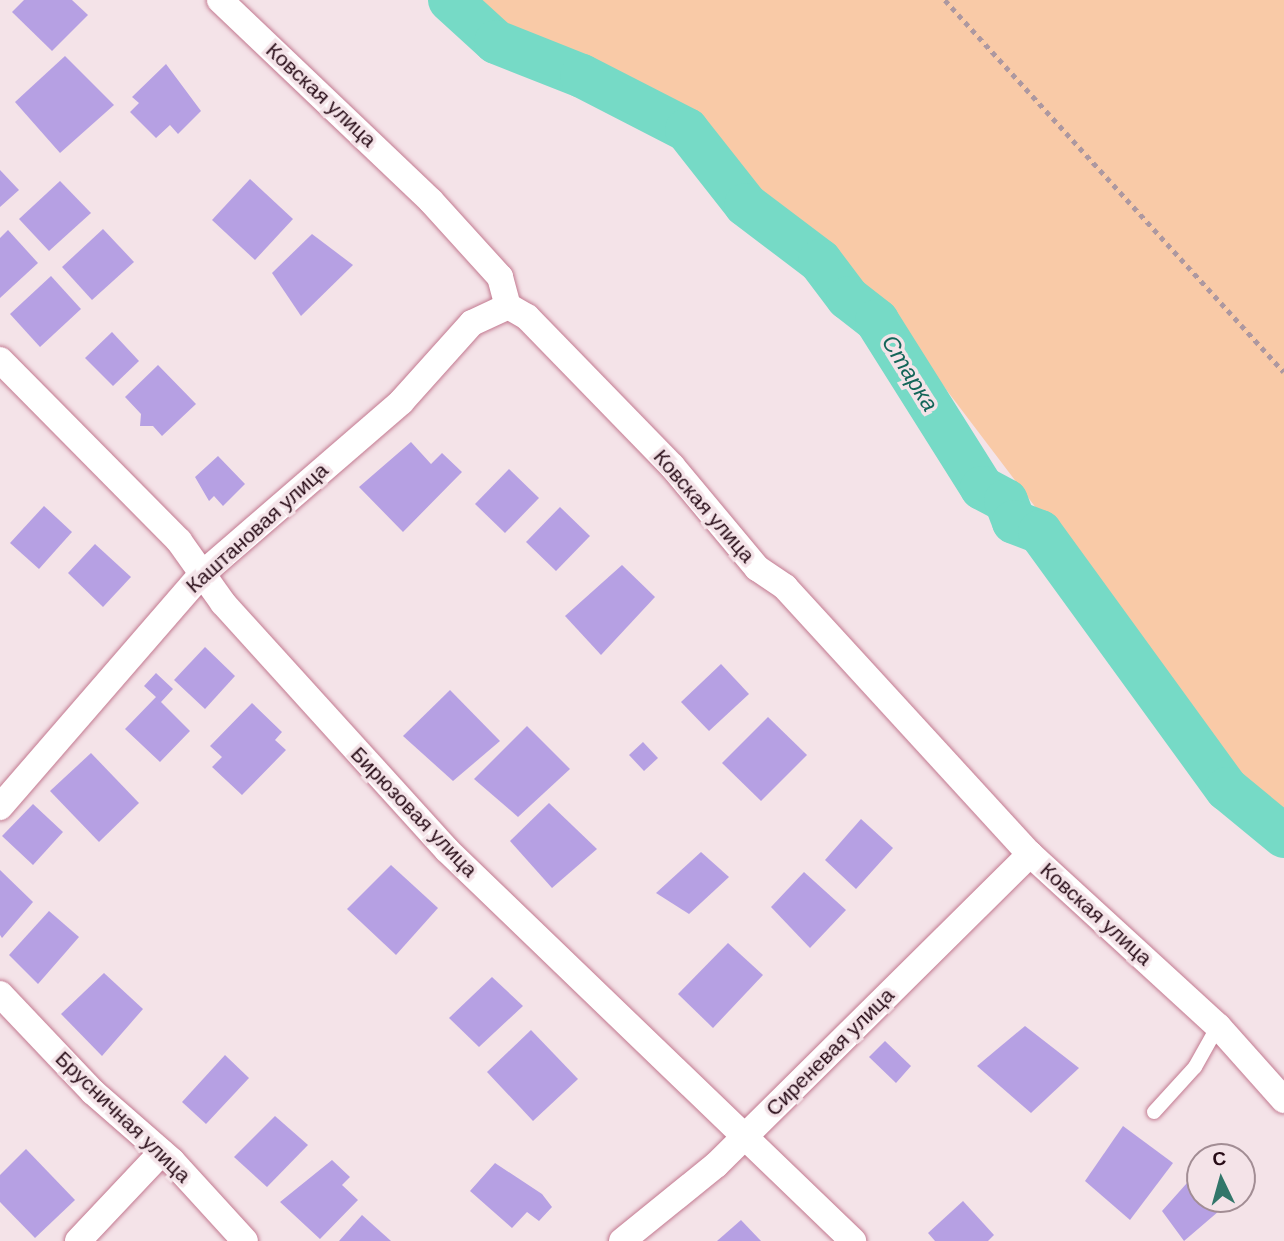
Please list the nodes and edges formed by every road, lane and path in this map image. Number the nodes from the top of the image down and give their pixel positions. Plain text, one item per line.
1 (219, 0) edge
2 (945, 0) edge
3 (508, 306) junction
4 (0, 360) edge
5 (1284, 372) edge
6 (202, 573) junction
7 (0, 807) edge
8 (1030, 854) junction
9 (0, 994) edge
10 (1218, 1026) junction
11 (1284, 1100) edge
12 (1154, 1112) dead end
13 (745, 1136) junction
14 (162, 1152) junction
15 (78, 1241) edge
16 (244, 1241) edge
17 (622, 1241) edge
18 (853, 1241) edge

1 - 3 street, Ковская улица
2 - 5 path
3 - 6 street, Каштановая улица
3 - 8 street, Ковская улица
4 - 6 street, Бирюзовая улица
6 - 7 street, Каштановая улица
6 - 13 street, Бирюзовая улица
8 - 10 street, Ковская улица
8 - 13 street, Сиреневая улица
9 - 14 street, Брусничная улица
10 - 11 street, Ковская улица
10 - 12 lane
13 - 17 street, Сиреневая улица
13 - 18 street, Бирюзовая улица
14 - 15 street
14 - 16 street, Брусничная улица

